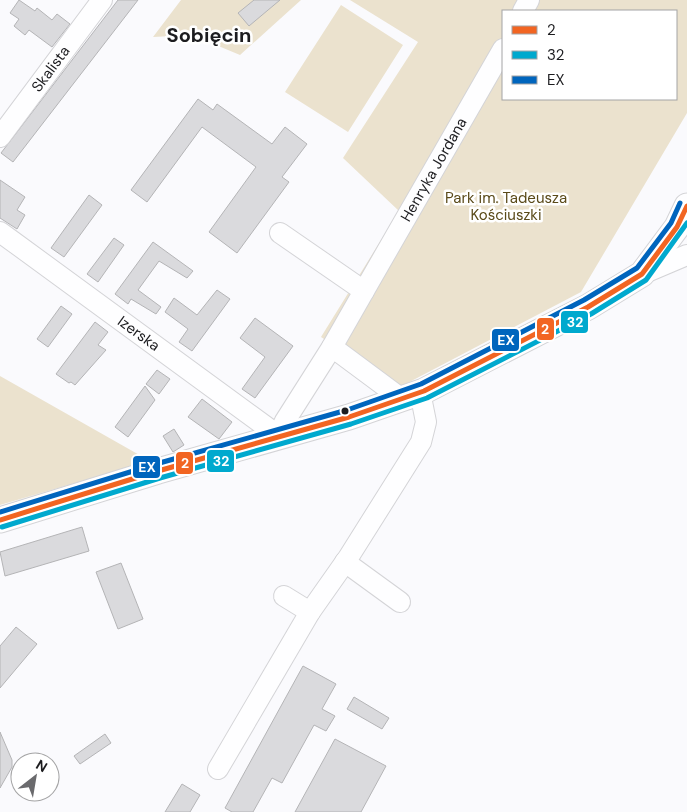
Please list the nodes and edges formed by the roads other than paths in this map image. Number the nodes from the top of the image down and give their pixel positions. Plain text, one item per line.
1 (102, 0) edge
2 (502, 51) edge
3 (1, 135) edge
4 (687, 206) edge
5 (280, 233) dead end
6 (3, 242) edge
7 (687, 255) edge
8 (642, 274) junction
9 (364, 291) junction
10 (332, 346) junction
11 (411, 396) junction
12 (277, 438) junction
13 (0, 520) edge
14 (345, 562) junction
15 (284, 596) dead end
16 (400, 602) dead end
17 (310, 612) junction
18 (218, 769) dead end

1 - 3 street, Skalista
2 - 9 street, Henryka Jordana
4 - 8 main road
5 - 9 street
6 - 12 street, Izerska
7 - 8 street
8 - 11 main road
9 - 10 street, Henryka Jordana
10 - 11 street
10 - 12 street, Henryka Jordana
11 - 12 main road
11 - 14 street
12 - 13 main road
14 - 16 street
14 - 17 street
15 - 17 street
17 - 18 street

